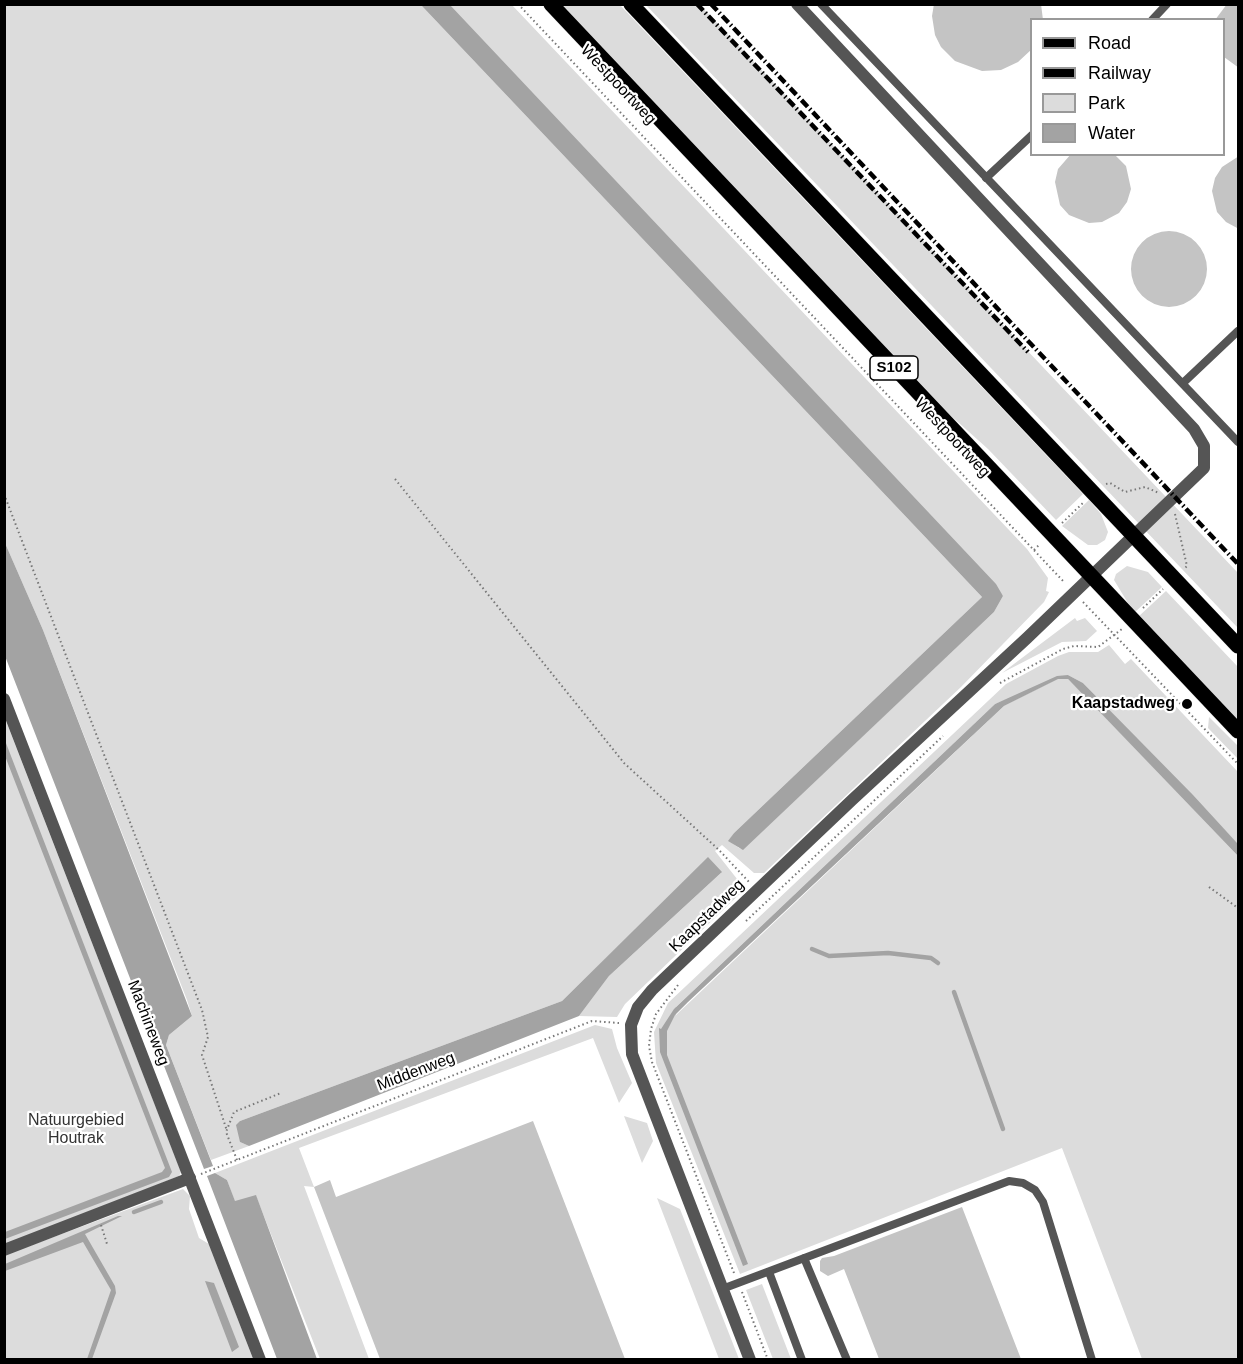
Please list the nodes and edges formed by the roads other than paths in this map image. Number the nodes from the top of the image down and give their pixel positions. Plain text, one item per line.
1 (552, 4) edge
2 (631, 4) edge
3 (796, 4) edge
4 (820, 4) edge
5 (1167, 4) edge
6 (1154, 18) edge
7 (1030, 137) edge
8 (986, 178) junction
9 (1239, 330) edge
10 (1183, 383) junction
11 (1239, 442) edge
12 (1135, 537) junction
13 (1092, 578) junction
14 (1239, 646) edge
15 (4, 699) edge
16 (1239, 730) edge
17 (193, 1177) junction
18 (4, 1250) edge
19 (804, 1258) junction
20 (769, 1272) junction
21 (723, 1289) junction
22 (260, 1359) edge
23 (750, 1359) edge
24 (802, 1359) edge
25 (847, 1359) edge
26 (1092, 1359) edge

1 - 13 main road, Westpoortweg / S102
2 - 12 main road
3 - 12 street, Kaapstadweg
4 - 8 lane
5 - 6 lane
7 - 8 lane
8 - 10 lane
9 - 10 lane
10 - 11 lane
12 - 13 street, Kaapstadweg
12 - 14 main road
13 - 16 main road, Westpoortweg / S102
13 - 21 street, Kaapstadweg
15 - 17 street, Machineweg
17 - 18 street
17 - 22 street, Machineweg
19 - 20 lane
19 - 25 lane
19 - 26 lane
20 - 21 lane
20 - 24 lane
21 - 23 street

